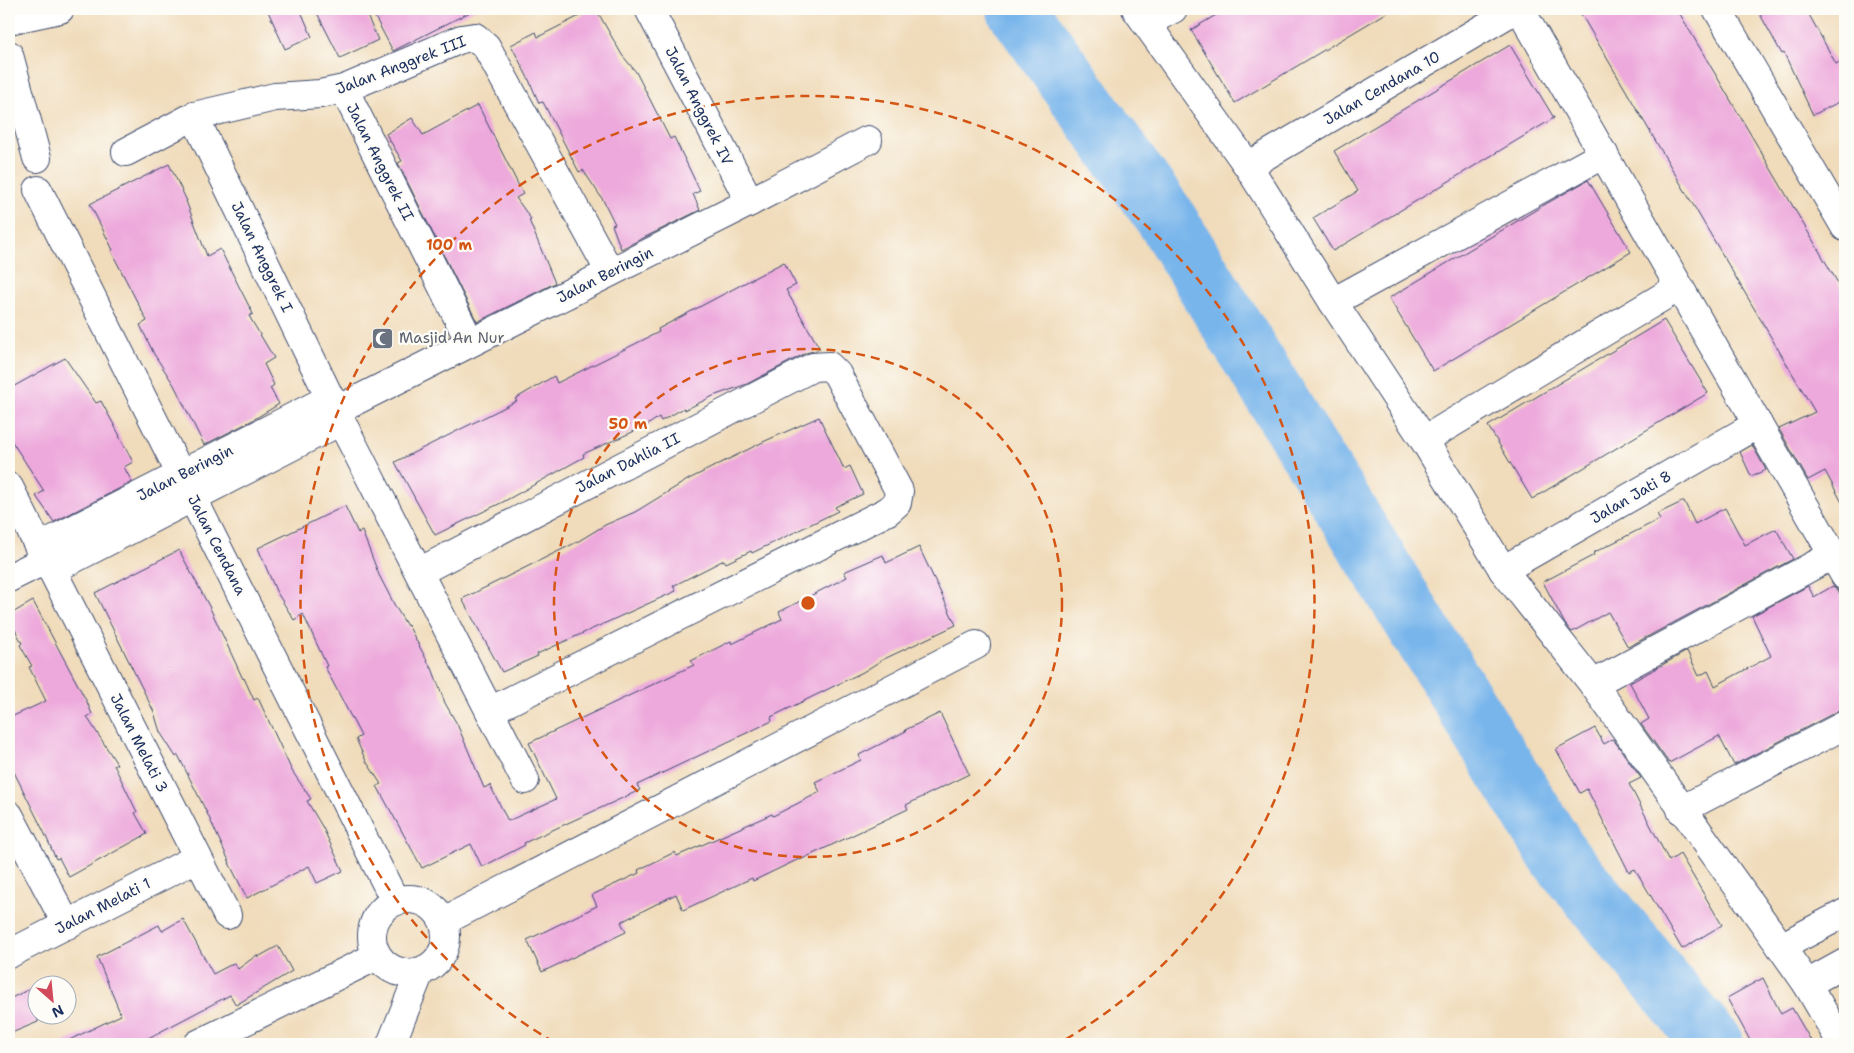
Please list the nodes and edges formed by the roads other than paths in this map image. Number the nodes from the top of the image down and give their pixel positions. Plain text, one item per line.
1 (60, 9) edge
2 (649, 9) edge
3 (1173, 9) edge
4 (1516, 9) edge
5 (1520, 9) edge
6 (1717, 9) edge
7 (1141, 16) edge
8 (9, 20) edge
9 (9, 55) edge
10 (344, 89) junction
11 (194, 116) junction
12 (868, 140) dead end
13 (126, 152) dead end
14 (1604, 154) junction
15 (37, 158) dead end
16 (1248, 166) junction
17 (38, 190) dead end
18 (750, 202) junction
19 (1845, 227) edge
20 (610, 272) junction
21 (1679, 287) junction
22 (1333, 302) junction
23 (470, 342) junction
24 (338, 409) junction
25 (1758, 424) junction
26 (1424, 440) junction
27 (188, 486) junction
28 (9, 487) edge
29 (44, 560) junction
30 (1839, 566) edge
31 (1503, 570) junction
32 (419, 572) junction
33 (9, 578) edge
34 (976, 644) dead end
35 (1592, 684) junction
36 (490, 711) junction
37 (1845, 725) edge
38 (525, 780) dead end
39 (1681, 810) junction
40 (9, 815) edge
41 (197, 858) junction
42 (396, 901) junction
43 (227, 915) dead end
44 (1844, 916) edge
45 (444, 921) junction
46 (67, 925) junction
47 (1780, 947) junction
48 (9, 954) edge
49 (377, 956) junction
50 (1845, 963) edge
51 (420, 972) junction
52 (1807, 984) junction
53 (198, 1044) edge
54 (391, 1044) edge
55 (1842, 1044) edge

1 - 8 street
2 - 18 street, Jalan Anggrek IV
3 - 7 street
4 - 16 street, Jalan Cendana 10
5 - 14 street
6 - 19 street
7 - 16 street
9 - 15 street
10 - 11 street, Jalan Anggrek III
10 - 20 street, Jalan Anggrek III
10 - 23 street, Jalan Anggrek II
11 - 13 street, Jalan Anggrek III
11 - 24 street, Jalan Anggrek I
12 - 18 street, Jalan Beringin
14 - 21 street
14 - 22 street
16 - 22 street
17 - 27 street, Jalan Cendana
18 - 20 street, Jalan Beringin
20 - 23 street, Jalan Beringin
21 - 25 street
21 - 26 street
22 - 26 street
23 - 24 street, Jalan Beringin
24 - 27 street, Jalan Beringin
24 - 32 street, Jalan Anggrek I
25 - 30 street
25 - 31 street, Jalan Jati 8
26 - 31 street
27 - 29 street, Jalan Beringin
27 - 42 street, Jalan Cendana
28 - 29 street, Jalan Melati 3
29 - 33 street, Jalan Beringin
29 - 41 street, Jalan Melati 3
30 - 35 street
31 - 35 street
32 - 36 street, Jalan Anggrek I
32 - 36 street, Jalan Dahlia II
34 - 45 street
35 - 39 street
36 - 38 street, Jalan Anggrek I
37 - 39 street
39 - 47 street
40 - 46 street
41 - 43 street, Jalan Melati 3
41 - 46 street, Jalan Melati 1
42 - 45 street
42 - 49 street
44 - 47 street
45 - 51 street
46 - 48 street, Jalan Melati 1
47 - 52 street
49 - 51 street
49 - 53 street
50 - 52 street
51 - 54 street
52 - 55 street

